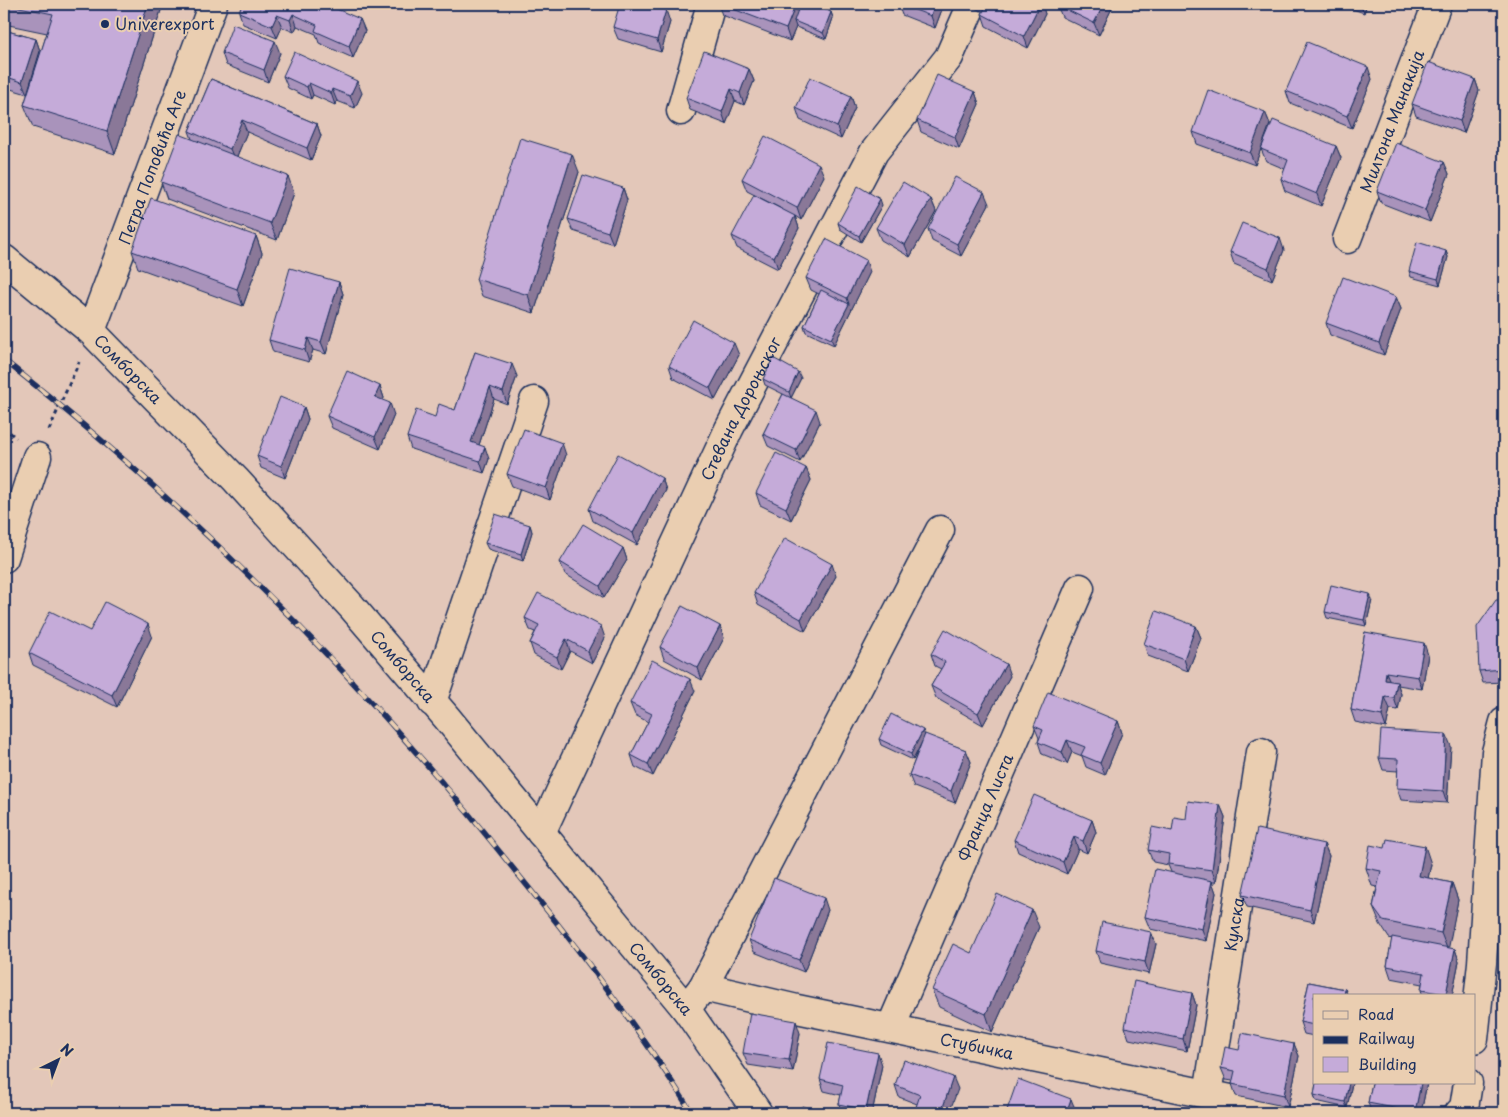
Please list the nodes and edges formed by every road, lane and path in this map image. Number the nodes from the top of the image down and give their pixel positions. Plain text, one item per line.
1 (213, 4) edge
2 (711, 4) edge
3 (972, 4) edge
4 (1437, 4) edge
5 (681, 111) dead end
6 (1347, 239) dead end
7 (4, 259) edge
8 (91, 331) junction
9 (534, 401) dead end
10 (37, 457) joint
11 (940, 530) dead end
12 (4, 558) edge
13 (1080, 588) dead end
14 (432, 702) junction
15 (1504, 722) edge
16 (1261, 752) dead end
17 (541, 833) junction
18 (704, 987) junction
19 (686, 1009) junction
20 (1476, 1020) edge
21 (890, 1027) junction
22 (1468, 1084) edge
23 (1208, 1094) junction
24 (758, 1113) edge
25 (1276, 1113) edge
26 (1459, 1113) edge

1 - 8 street, Петра Поповића Аге
2 - 5 street
3 - 17 street, Стевана Дороњског
4 - 6 street, Милтона Манакија
7 - 8 street, Сомборска
8 - 10 path
8 - 14 street, Сомборска
9 - 14 street
10 - 12 street
11 - 18 street
13 - 21 street, Франца Листа
14 - 17 street, Сомборска
15 - 20 street
16 - 23 street, Кулска
17 - 19 street, Сомборска
18 - 19 street
18 - 21 street, Стубичка
19 - 24 street, Сомборска
21 - 23 street, Стубичка
22 - 26 street
23 - 25 street, Стубичка

